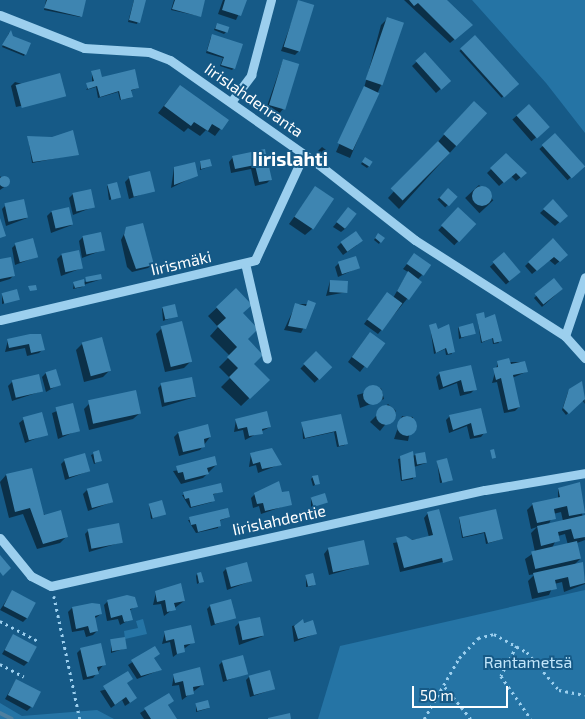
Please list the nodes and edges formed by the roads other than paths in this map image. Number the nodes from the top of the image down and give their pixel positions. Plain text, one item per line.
1 (271, 0) edge
2 (0, 15) edge
3 (231, 102) junction
4 (304, 154) junction
5 (245, 263) junction
6 (585, 277) edge
7 (0, 320) edge
8 (565, 336) junction
9 (585, 358) edge
10 (267, 360) dead end
11 (585, 473) edge
12 (0, 538) edge

1 - 3 street
2 - 3 street, Iirislahdenranta
3 - 4 street, Iirislahdenranta
4 - 5 street
4 - 8 street, Iirislahdenranta
5 - 7 street, Iirismäki
5 - 10 street
6 - 8 street
8 - 9 street, Iirislahdenranta
11 - 12 street, Iirislahdentie

